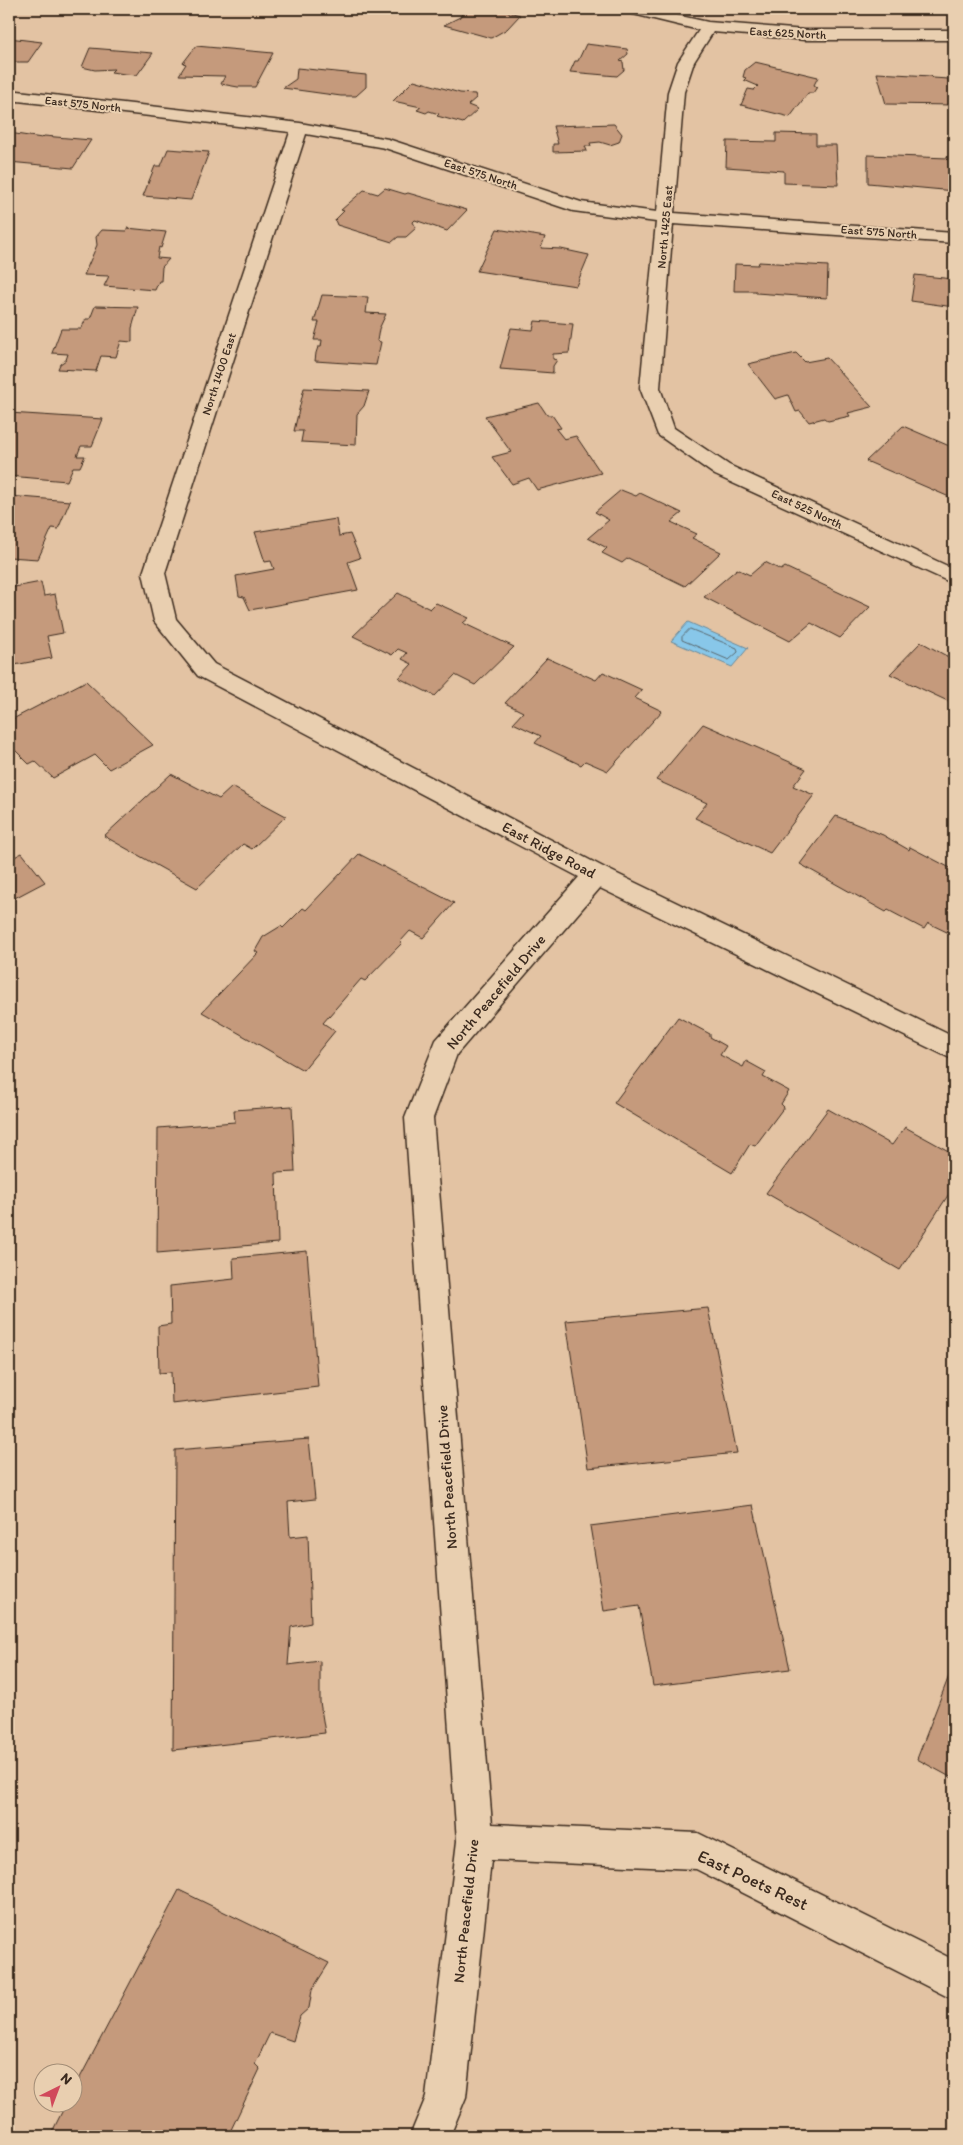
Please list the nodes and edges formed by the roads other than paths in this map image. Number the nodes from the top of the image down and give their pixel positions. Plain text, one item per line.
1 (630, 9) edge
2 (708, 27) junction
3 (951, 36) edge
4 (9, 95) edge
5 (300, 128) junction
6 (665, 218) junction
7 (954, 238) edge
8 (666, 431) joint
9 (954, 577) edge
10 (164, 621) joint
11 (596, 875) junction
12 (954, 1049) edge
13 (475, 1841) junction
14 (954, 1981) edge
15 (430, 2136) edge

1 - 2 street, East 625 North
2 - 3 street, East 625 North
2 - 6 street, North 1425 East
4 - 5 street, East 575 North
5 - 6 street, East 575 North
5 - 10 street, North 1400 East
6 - 7 street, East 575 North
6 - 8 street, North 1425 East
8 - 9 street, East 525 North
10 - 11 street, East Ridge Road
11 - 12 street, East Ridge Road
11 - 13 street, North Peacefield Drive
13 - 14 street, East Poets Rest
13 - 15 street, North Peacefield Drive

